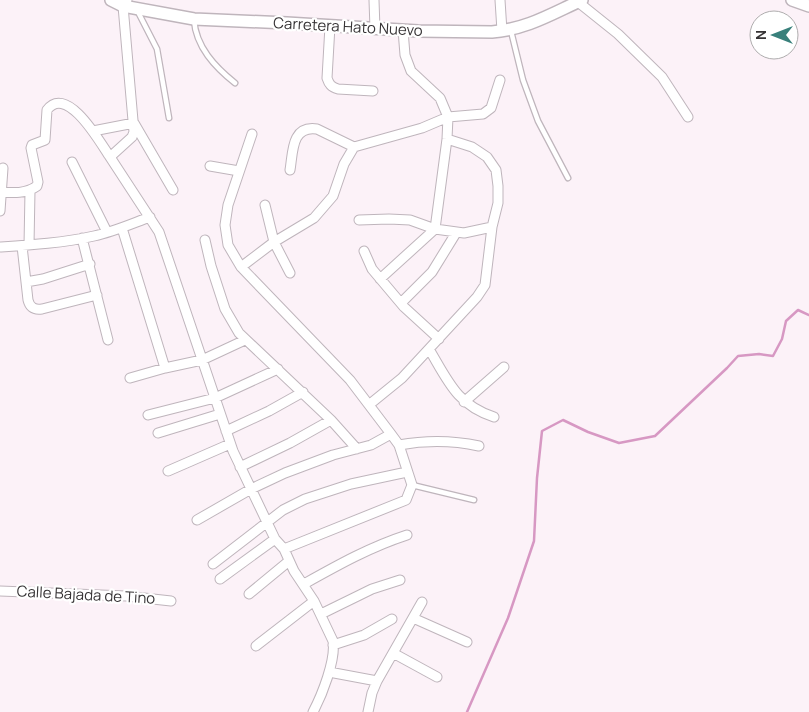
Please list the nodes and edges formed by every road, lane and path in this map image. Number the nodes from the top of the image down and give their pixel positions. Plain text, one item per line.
1 (111, 0) edge
2 (374, 0) edge
3 (500, 0) edge
4 (792, 0) edge
5 (580, 1) edge
6 (125, 3) edge
7 (809, 6) edge
8 (136, 9) junction
9 (194, 19) junction
10 (330, 26) junction
11 (375, 28) junction
12 (403, 30) junction
13 (506, 30) junction
14 (500, 80) dead end
15 (235, 84) dead end
16 (373, 91) dead end
17 (448, 117) junction
18 (688, 117) dead end
19 (170, 118) dead end
20 (134, 123) junction
21 (93, 131) junction
22 (252, 134) dead end
23 (447, 139) junction
24 (354, 147) junction
25 (110, 158) junction
26 (72, 162) dead end
27 (210, 166) dead end
28 (3, 168) dead end
29 (290, 170) dead end
30 (239, 171) junction
31 (568, 178) dead end
32 (174, 190) dead end
33 (30, 191) junction
34 (1, 192) edge
35 (265, 205) dead end
36 (0, 211) edge
37 (150, 217) junction
38 (360, 220) dead end
39 (492, 227) junction
40 (122, 228) junction
41 (435, 229) junction
42 (107, 232) junction
43 (456, 232) junction
44 (82, 238) junction
45 (205, 240) dead end
46 (274, 242) junction
47 (25, 245) junction
48 (0, 247) edge
49 (364, 251) dead end
50 (90, 264) junction
51 (241, 267) junction
52 (290, 273) dead end
53 (380, 278) junction
54 (26, 282) junction
55 (97, 295) junction
56 (401, 303) junction
57 (439, 339) junction
58 (108, 340) dead end
59 (245, 340) junction
60 (429, 349) junction
61 (202, 360) junction
62 (504, 367) dead end
63 (165, 368) junction
64 (278, 369) junction
65 (130, 378) dead end
66 (303, 392) junction
67 (215, 398) junction
68 (464, 402) junction
69 (370, 404) junction
70 (220, 414) junction
71 (148, 415) dead end
72 (494, 417) dead end
73 (331, 420) junction
74 (226, 431) junction
75 (158, 433) dead end
76 (391, 434) junction
77 (230, 444) junction
78 (399, 445) junction
79 (479, 446) dead end
80 (357, 449) junction
81 (240, 467) junction
82 (168, 471) dead end
83 (407, 472) junction
84 (412, 485) junction
85 (251, 489) junction
86 (474, 500) dead end
87 (197, 520) dead end
88 (268, 522) junction
89 (407, 535) dead end
90 (275, 539) junction
91 (284, 549) junction
92 (289, 561) junction
93 (212, 564) dead end
94 (220, 579) dead end
95 (400, 580) dead end
96 (304, 584) junction
97 (0, 591) edge
98 (249, 594) dead end
99 (171, 600) dead end
100 (314, 601) junction
101 (422, 602) dead end
102 (321, 614) junction
103 (412, 618) junction
104 (392, 619) dead end
105 (468, 642) dead end
106 (333, 645) junction
107 (256, 646) dead end
108 (393, 653) junction
109 (329, 672) junction
110 (437, 677) dead end
111 (377, 681) junction
112 (313, 712) edge
113 (368, 712) edge

1 - 6 main road, Carretera Hato Nuevo
2 - 11 street
3 - 13 street
4 - 7 main road
5 - 13 main road, Carretera Hato Nuevo
5 - 18 street
6 - 8 main road, Carretera Hato Nuevo
6 - 20 street
8 - 9 main road, Carretera Hato Nuevo
8 - 19 lane
9 - 10 main road, Carretera Hato Nuevo
9 - 15 lane
10 - 11 main road, Carretera Hato Nuevo
10 - 16 street
11 - 12 main road, Carretera Hato Nuevo
12 - 13 main road, Carretera Hato Nuevo
12 - 17 street
13 - 31 lane
14 - 17 street
17 - 23 street
17 - 24 street
20 - 21 street
20 - 25 street
20 - 32 street
21 - 25 street
21 - 33 street
22 - 30 street
23 - 39 street
23 - 41 street
24 - 29 street
24 - 46 street
25 - 37 street
26 - 42 street
27 - 30 street
28 - 34 street
30 - 51 street
33 - 34 street
33 - 47 street
34 - 36 street
35 - 46 street
37 - 40 street
37 - 61 street
38 - 41 street
39 - 43 street
39 - 57 street
40 - 42 street
40 - 63 street
41 - 43 street
41 - 53 street
42 - 44 street
43 - 56 street
44 - 47 street
44 - 50 street
45 - 59 street
46 - 51 street
46 - 52 street
47 - 48 street
47 - 54 street
49 - 53 street
50 - 54 street
50 - 55 street
51 - 69 street
53 - 56 street
54 - 55 street
55 - 58 street
56 - 57 street
57 - 60 street
59 - 61 street
59 - 64 street
60 - 68 street
60 - 69 street
61 - 63 street
61 - 67 street
62 - 68 street
63 - 65 street
64 - 66 street
64 - 67 street
66 - 73 street
66 - 74 street
67 - 70 street
67 - 71 street
68 - 72 street
69 - 76 street
70 - 74 street
70 - 75 street
73 - 80 street
73 - 81 street
74 - 77 street
76 - 78 street
76 - 80 street
77 - 81 street
77 - 82 street
78 - 79 street
78 - 83 street
80 - 85 street
81 - 85 street
83 - 84 street
83 - 88 street
84 - 86 lane
84 - 91 street
85 - 87 street
85 - 88 street
88 - 90 street
88 - 93 street
89 - 96 street
90 - 91 street
90 - 94 street
91 - 92 street
92 - 96 street
92 - 98 street
95 - 102 street
96 - 100 street
97 - 99 street, Calle Bajada de Tino
100 - 102 street
100 - 107 street
101 - 103 street
102 - 106 street
103 - 105 street
103 - 108 street
104 - 106 street
106 - 109 street
108 - 110 street
108 - 111 street
109 - 111 street
109 - 112 street
111 - 113 street

